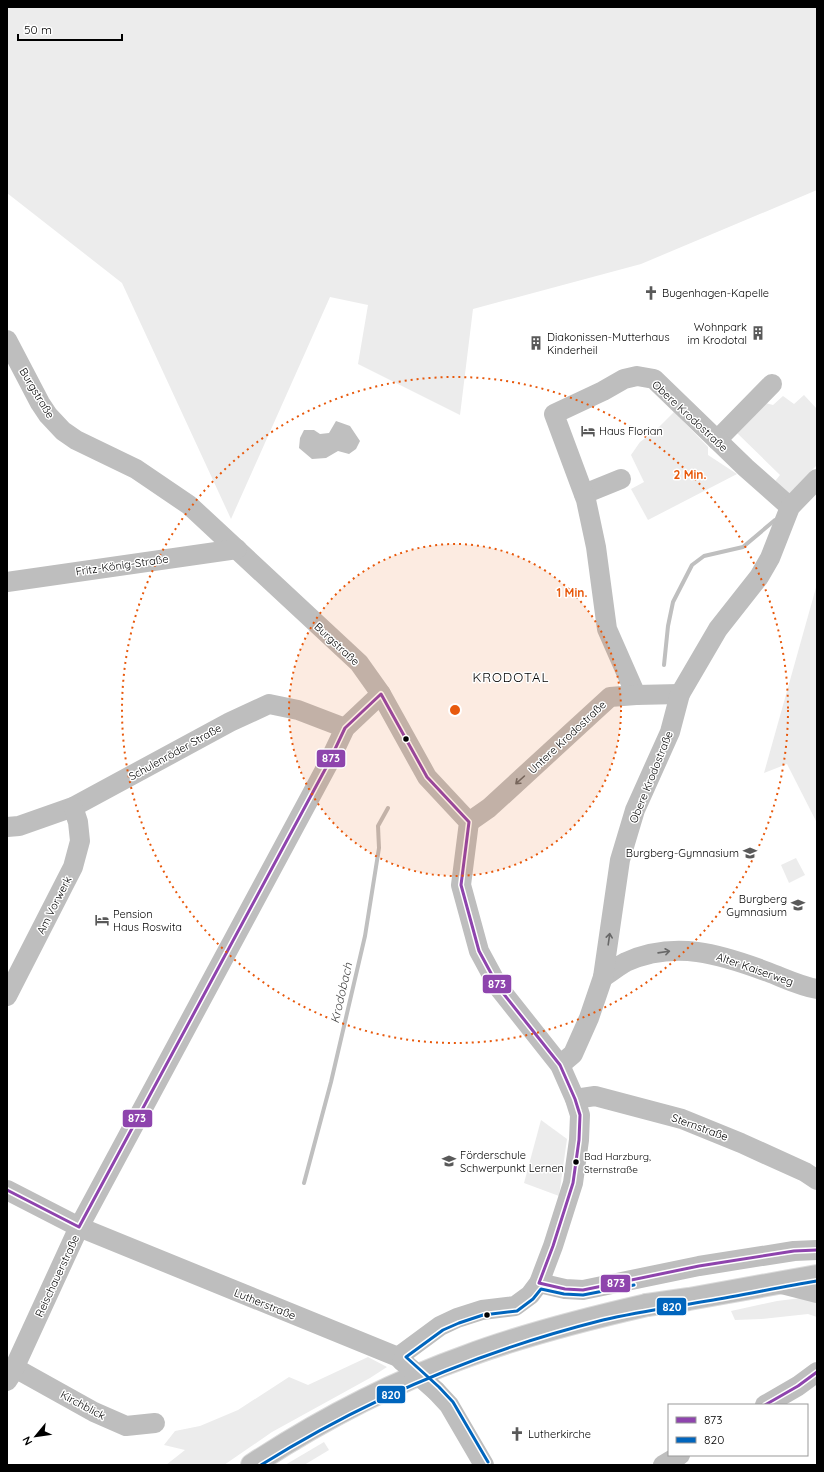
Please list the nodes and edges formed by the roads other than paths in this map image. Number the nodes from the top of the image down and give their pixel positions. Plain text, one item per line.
1 (7, 340) edge
2 (772, 384) dead end
3 (717, 440) junction
4 (621, 479) dead end
5 (817, 479) edge
6 (584, 494) junction
7 (790, 508) junction
8 (237, 549) junction
9 (7, 582) edge
10 (381, 694) junction
11 (680, 694) junction
12 (636, 695) junction
13 (345, 728) junction
14 (73, 808) junction
15 (470, 822) junction
16 (7, 827) edge
17 (603, 977) junction
18 (817, 990) edge
19 (7, 996) edge
20 (560, 1065) junction
21 (575, 1099) junction
22 (817, 1180) edge
23 (7, 1190) edge
24 (79, 1227) junction
25 (817, 1250) edge
26 (817, 1276) edge
27 (539, 1283) junction
28 (778, 1283) junction
29 (817, 1294) edge
30 (400, 1359) junction
31 (817, 1372) edge
32 (11, 1375) edge
33 (767, 1404) edge
34 (155, 1423) dead end
35 (678, 1456) edge
36 (252, 1465) edge
37 (484, 1465) edge
38 (663, 1465) edge

1 - 8 street, Burgstraße
2 - 3 street
3 - 6 street, Obere Krodostraße
3 - 7 street, Obere Krodostraße
4 - 6 street
5 - 7 street, Obere Krodostraße
6 - 12 street
7 - 11 street, Obere Krodostraße
8 - 9 street, Fritz-König-Straße
8 - 10 street, Burgstraße
10 - 13 street, Reischauerstraße
10 - 15 street, Burgstraße
11 - 12 street, Untere Krodostraße
17 -> 11 street, Obere Krodostraße
12 -> 15 street, Untere Krodostraße
13 - 14 street, Schulenröder Straße
13 - 24 street, Reischauerstraße
14 - 16 street, Schulenröder Straße
14 - 19 street, Am Vorwerk
15 - 20 street
17 -> 18 street, Alter Kaiserweg
17 - 20 street, Obere Krodostraße
20 - 21 street
21 - 22 street, Sternstraße
21 - 27 street
23 - 24 street, Lutherstraße
24 - 30 street, Lutherstraße
24 - 32 street, Reischauerstraße
25 - 27 street
26 - 28 main road
27 - 30 street
28 - 29 street
28 - 36 main road
30 - 37 street, Lutherstraße, bridge
31 - 33 street
32 - 34 street, Kirchblick
35 - 38 street

